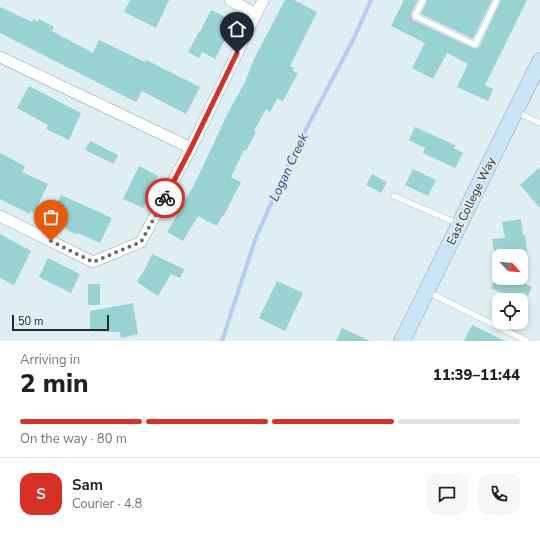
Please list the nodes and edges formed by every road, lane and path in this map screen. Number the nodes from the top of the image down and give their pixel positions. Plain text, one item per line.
1 (230, 0) edge
2 (263, 0) edge
3 (423, 0) edge
4 (497, 0) edge
5 (257, 14) junction
6 (0, 57) edge
7 (540, 61) edge
8 (515, 111) junction
9 (540, 124) edge
10 (191, 148) junction
11 (394, 196) dead end
12 (0, 216) edge
13 (459, 224) junction
14 (426, 291) junction
15 (402, 341) edge
16 (527, 341) edge

1 - 5 street
2 - 5 street
3 - 4 lane
5 - 10 street
6 - 10 street
7 - 8 main road, East College Way
8 - 9 lane
8 - 13 main road, East College Way
10 - 12 street
11 - 13 lane
13 - 14 main road, East College Way
14 - 15 main road, East College Way
14 - 16 lane

